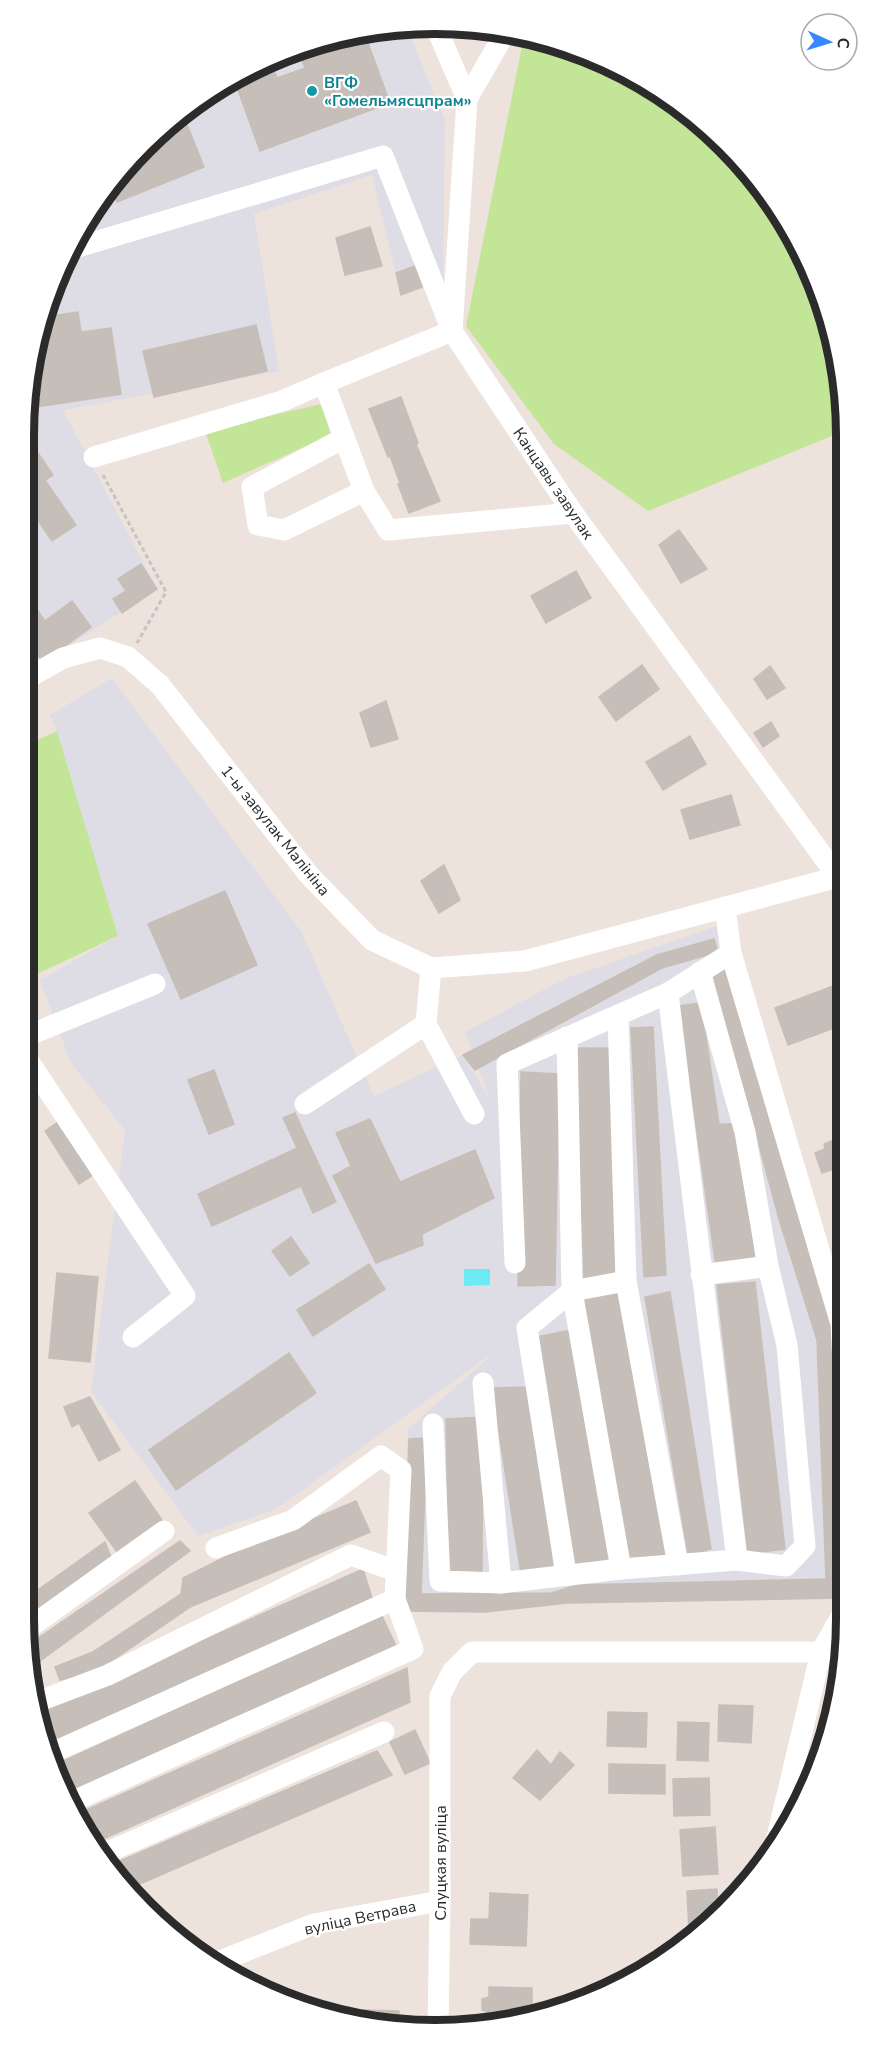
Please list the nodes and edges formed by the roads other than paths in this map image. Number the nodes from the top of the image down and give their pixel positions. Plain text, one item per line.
1 (439, 34) edge
2 (501, 40) edge
3 (467, 99) junction
4 (83, 245) edge
5 (452, 331) junction
6 (324, 383) junction
7 (344, 438) junction
8 (94, 458) road end
9 (364, 491) junction
10 (573, 513) junction
11 (34, 674) edge
12 (836, 869) edge
13 (836, 877) edge
14 (725, 907) junction
15 (731, 953) junction
16 (430, 968) junction
17 (700, 972) junction
18 (155, 984) dead end
19 (668, 993) junction
20 (618, 1015) junction
21 (426, 1024) junction
22 (34, 1033) edge
23 (567, 1037) junction
24 (34, 1069) edge
25 (305, 1104) dead end
26 (474, 1114) dead end
27 (515, 1263) dead end
28 (768, 1266) junction
29 (701, 1275) junction
30 (626, 1281) junction
31 (572, 1291) junction
32 (836, 1300) edge
33 (133, 1337) dead end
34 (483, 1383) dead end
35 (433, 1424) dead end
36 (164, 1531) dead end
37 (216, 1548) dead end
38 (737, 1560) junction
39 (678, 1565) junction
40 (621, 1569) junction
41 (396, 1571) junction
42 (566, 1575) junction
43 (501, 1583) junction
44 (395, 1599) junction
45 (34, 1624) edge
46 (836, 1625) edge
47 (821, 1652) junction
48 (42, 1700) edge
49 (384, 1732) dead end
50 (57, 1751) edge
51 (77, 1799) edge
52 (780, 1825) edge
53 (108, 1851) edge
54 (440, 1901) junction
55 (223, 1960) edge
56 (438, 2020) edge

1 - 3 street
2 - 3 street
3 - 5 street
4 - 5 street, Канцавы завулак
5 - 6 street
5 - 10 street, Канцавы завулак
6 - 7 street
6 - 8 street
7 - 9 street
7 - 9 street
9 - 10 street
10 - 12 street, Канцавы завулак
11 - 16 street, 1-ы завулак Малініна
13 - 14 street, 1-ы завулак Малініна
14 - 15 street
14 - 16 street, 1-ы завулак Малініна
15 - 17 street
15 - 32 street
16 - 21 street
17 - 19 street
17 - 28 street
18 - 22 street
19 - 20 street
19 - 29 street
20 - 23 street
20 - 30 street
21 - 25 street
21 - 26 street
23 - 27 street
23 - 31 street
24 - 33 street
28 - 29 street
28 - 38 street
29 - 38 street
30 - 31 street
30 - 39 street
31 - 40 street
31 - 42 street
34 - 43 street
35 - 43 street
36 - 45 street
37 - 41 street
38 - 39 street
39 - 40 street
40 - 42 street
41 - 44 street
41 - 48 street
42 - 43 street
44 - 50 street
44 - 51 street
46 - 47 street
47 - 52 street
47 - 54 street, Слуцкая вуліца
49 - 53 street
54 - 55 street, вуліца Ветрава
54 - 56 street, Слуцкая вуліца

